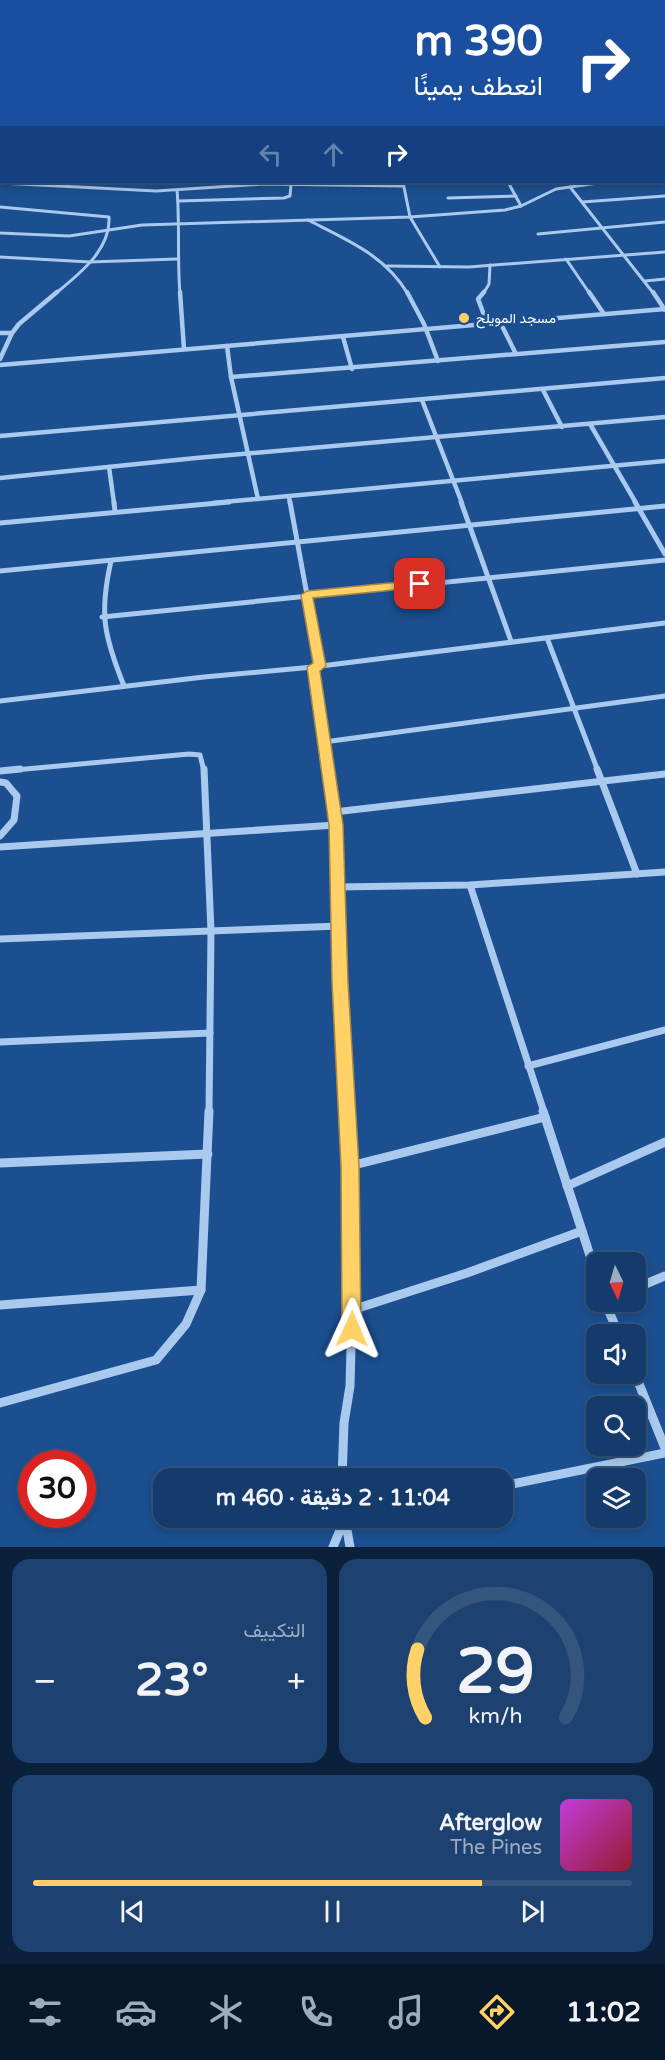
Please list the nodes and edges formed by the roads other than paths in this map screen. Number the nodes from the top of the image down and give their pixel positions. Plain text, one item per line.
1 (0, 183) edge
2 (34, 183) edge
3 (111, 183) edge
4 (260, 183) edge
5 (509, 183) edge
6 (598, 183) edge
7 (264, 184) junction
8 (291, 184) junction
9 (403, 184) edge
10 (570, 187) junction
11 (109, 189) junction
12 (177, 190) junction
13 (516, 196) junction
14 (665, 196) edge
15 (448, 198) dead end
16 (178, 201) junction
17 (582, 202) junction
18 (521, 206) junction
19 (0, 207) edge
20 (410, 217) junction
21 (306, 219) junction
22 (665, 222) edge
23 (180, 224) junction
24 (601, 228) junction
25 (111, 229) junction
26 (0, 233) edge
27 (538, 234) dead end
28 (665, 252) edge
29 (624, 254) junction
30 (0, 257) edge
31 (177, 259) junction
32 (566, 259) junction
33 (90, 262) junction
34 (490, 265) junction
35 (387, 266) junction
36 (440, 267) junction
37 (665, 279) edge
38 (645, 281) junction
39 (665, 309) edge
40 (604, 314) junction
41 (500, 322) junction
42 (487, 323) junction
43 (428, 330) junction
44 (0, 333) edge
45 (12, 333) junction
46 (343, 337) junction
47 (665, 342) edge
48 (227, 346) junction
49 (184, 349) junction
50 (516, 354) junction
51 (0, 359) edge
52 (438, 361) junction
53 (0, 365) edge
54 (352, 369) junction
55 (231, 377) junction
56 (665, 378) edge
57 (543, 390) junction
58 (422, 400) junction
59 (242, 416) junction
60 (665, 417) edge
61 (590, 424) junction
62 (562, 427) junction
63 (0, 436) edge
64 (435, 438) junction
65 (249, 454) junction
66 (665, 461) edge
67 (614, 466) junction
68 (109, 467) junction
69 (0, 478) edge
70 (452, 480) junction
71 (289, 497) junction
72 (258, 499) junction
73 (665, 507) edge
74 (639, 509) junction
75 (114, 512) junction
76 (0, 523) edge
77 (471, 525) junction
78 (297, 543) junction
79 (665, 554) edge
80 (665, 560) edge
81 (111, 561) junction
82 (0, 571) edge
83 (488, 578) junction
84 (307, 595) junction
85 (102, 617) junction
86 (665, 623) edge
87 (547, 638) junction
88 (511, 641) junction
89 (316, 667) junction
90 (124, 686) junction
91 (665, 696) edge
92 (0, 701) edge
93 (574, 708) junction
94 (324, 742) junction
95 (0, 771) edge
96 (665, 774) edge
97 (0, 782) edge
98 (602, 782) junction
99 (334, 812) junction
100 (336, 825) junction
101 (207, 833) junction
102 (0, 836) edge
103 (0, 848) edge
104 (665, 872) edge
105 (637, 874) junction
106 (470, 885) junction
107 (338, 887) junction
108 (339, 926) junction
109 (211, 931) junction
110 (0, 939) edge
111 (665, 1030) edge
112 (210, 1033) junction
113 (0, 1042) edge
114 (528, 1066) junction
115 (545, 1117) junction
116 (665, 1142) edge
117 (208, 1154) junction
118 (0, 1163) edge
119 (350, 1166) junction
120 (567, 1186) junction
121 (582, 1231) junction
122 (589, 1252) edge
123 (665, 1276) edge
124 (646, 1284) edge
125 (201, 1290) junction
126 (0, 1305) edge
127 (352, 1310) junction
128 (639, 1384) edge
129 (0, 1403) edge
130 (665, 1448) edge
131 (665, 1454) edge
132 (342, 1468) edge
133 (513, 1484) edge
134 (333, 1547) edge
135 (350, 1547) edge

1 - 2 street
2 - 11 street
3 - 11 street
4 - 7 street
5 - 13 street
6 - 10 street
7 - 8 street
7 - 12 street
8 - 9 street
8 - 16 street
9 - 20 street
10 - 17 street
10 - 18 street
11 - 12 street
12 - 16 street
13 - 15 street
13 - 18 street
14 - 17 street
16 - 23 street
17 - 24 street
18 - 20 street
19 - 25 street
20 - 21 street
20 - 36 street
21 - 23 street
21 - 35 street
22 - 24 street
23 - 25 street
23 - 31 street
24 - 27 street
24 - 29 street
25 - 26 street
25 - 33 street
28 - 29 street
29 - 32 street
29 - 38 street
30 - 33 street
31 - 33 street
31 - 49 street
32 - 34 street
32 - 40 street
33 - 45 street
34 - 36 street
34 - 42 street
35 - 36 street
35 - 43 street
37 - 38 street
38 - 39 street
39 - 40 street
40 - 41 street
41 - 42 street
41 - 50 street
42 - 43 street
43 - 46 street
43 - 52 street
44 - 45 street
45 - 51 street
46 - 48 street
46 - 54 street
47 - 50 street
48 - 49 street
48 - 55 street
49 - 53 street
50 - 52 street
52 - 54 street
54 - 55 street
55 - 59 street
56 - 57 street
57 - 58 street
57 - 62 street
58 - 59 street
58 - 64 street
59 - 63 street
59 - 65 street
60 - 61 street
61 - 62 street
61 - 67 street
62 - 64 street
64 - 65 street
64 - 70 street
65 - 68 street
65 - 72 street
66 - 67 street
67 - 70 street
67 - 74 street
68 - 69 street
68 - 75 street
70 - 71 street
70 - 77 street
71 - 72 street
71 - 78 street
72 - 75 street
73 - 74 street
74 - 77 street
74 - 79 street
75 - 76 street
77 - 78 street
77 - 83 street
78 - 81 street
78 - 84 street
80 - 83 street
81 - 82 street
81 - 85 street
83 - 84 street
83 - 88 street
84 - 85 street
84 - 89 street
85 - 90 street
86 - 87 street
87 - 88 street
87 - 93 street
88 - 89 street
89 - 90 street
89 - 94 street
90 - 92 street
91 - 93 street
93 - 94 street
93 - 98 street
94 - 99 street
95 - 101 street
96 - 98 street
97 - 102 street
98 - 99 street
98 - 105 street
99 - 100 street
100 - 101 street
100 - 107 street
101 - 103 street
101 - 109 street
104 - 105 street
105 - 106 street
106 - 107 street
106 - 114 street
107 - 108 street
108 - 109 street
108 - 119 street
109 - 110 street
109 - 112 street
111 - 114 street
112 - 113 street
112 - 117 street
114 - 115 street
115 - 119 street
115 - 120 street
116 - 120 street
117 - 118 street
117 - 125 street
119 - 127 street
120 - 121 street
121 - 122 street
121 - 127 street
123 - 124 street
125 - 126 street
125 - 129 street
127 - 132 street
128 - 130 street
131 - 133 street
134 - 135 street

